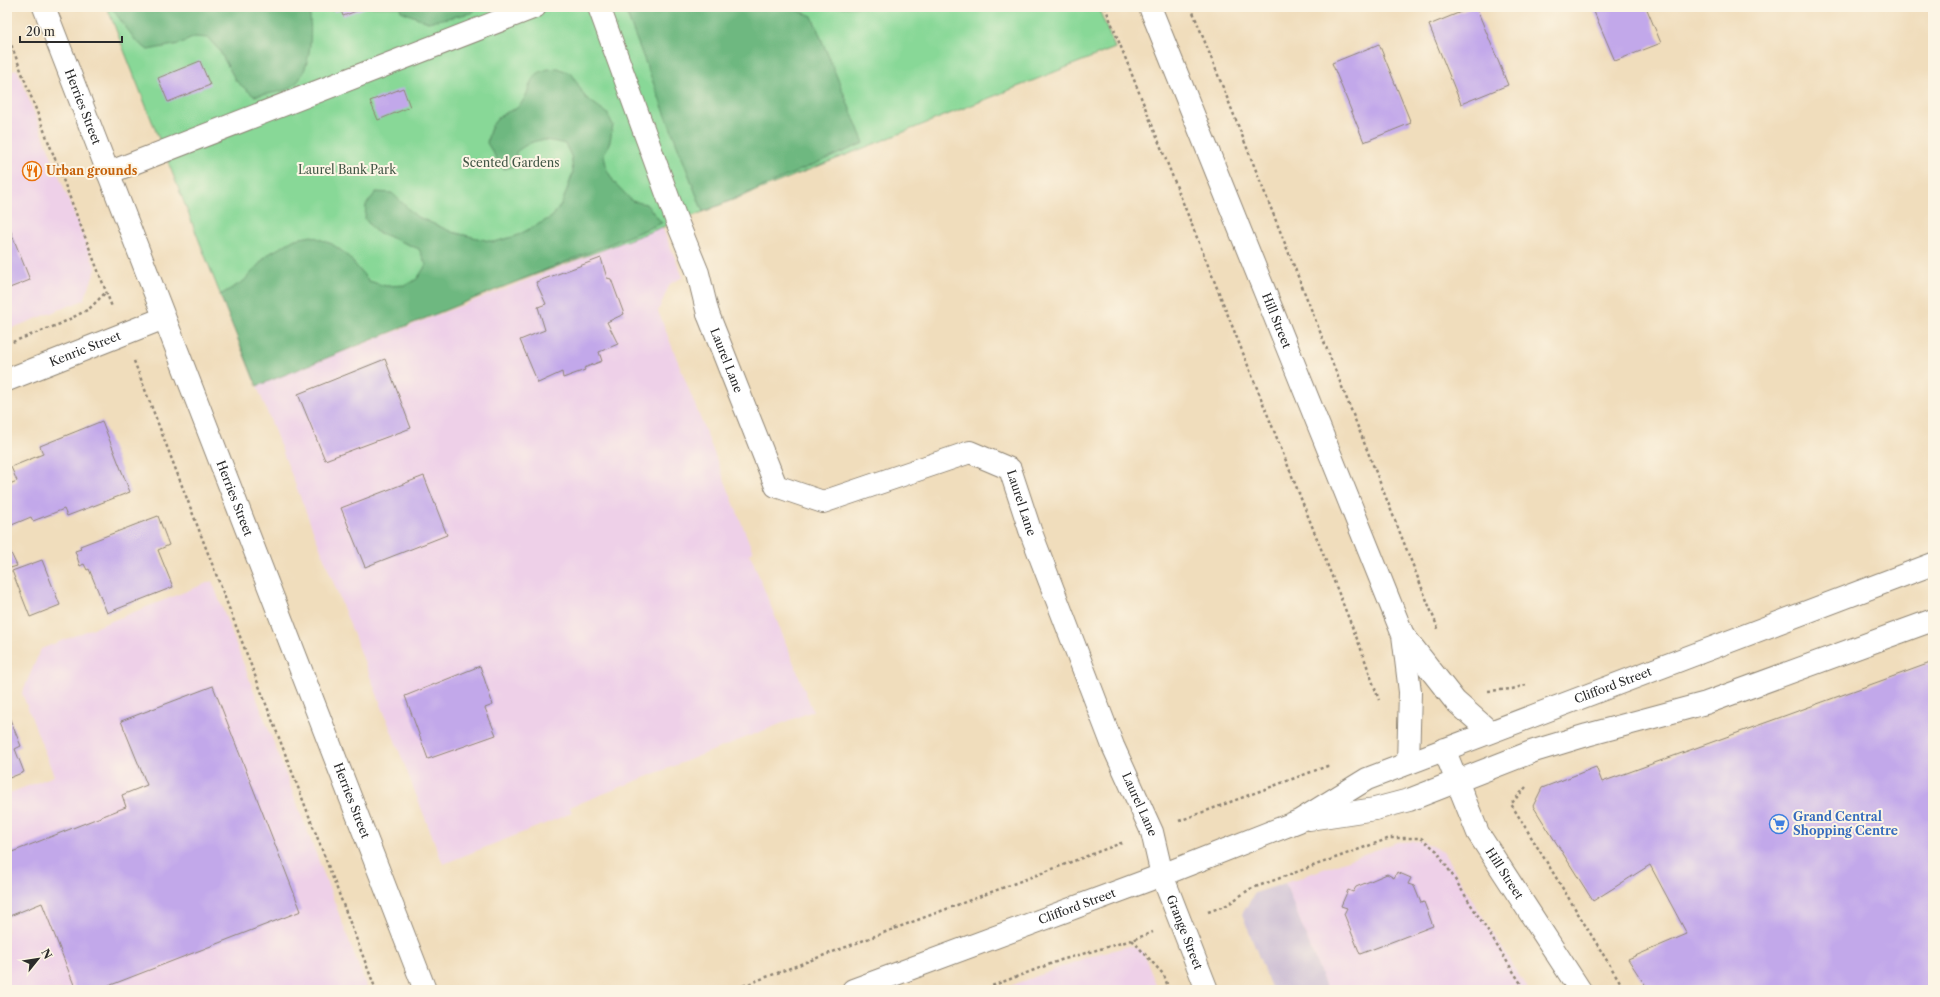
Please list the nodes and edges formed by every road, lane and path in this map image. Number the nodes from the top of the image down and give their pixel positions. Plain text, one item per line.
1 (44, 7) edge
2 (535, 7) edge
3 (599, 7) edge
4 (1105, 7) edge
5 (1150, 7) edge
6 (1192, 7) edge
7 (7, 34) edge
8 (108, 173) junction
9 (106, 292) junction
10 (164, 318) junction
11 (123, 335) junction
12 (7, 344) edge
13 (7, 380) edge
14 (1933, 564) edge
15 (1933, 620) edge
16 (1440, 632) dead end
17 (1403, 635) junction
18 (1483, 690) dead end
19 (1488, 691) dead end
20 (1381, 706) dead end
21 (1489, 731) junction
22 (1444, 749) junction
23 (1408, 763) junction
24 (1335, 764) dead end
25 (1457, 781) junction
26 (1530, 782) dead end
27 (1299, 821) junction
28 (1152, 832) junction
29 (1422, 838) dead end
30 (1162, 875) junction
31 (1132, 940) dead end
32 (376, 990) edge
33 (425, 990) edge
34 (732, 990) edge
35 (853, 990) edge
36 (1170, 990) edge
37 (1207, 990) edge
38 (1525, 990) edge
39 (1580, 990) edge
40 (1625, 990) edge

1 - 8 street, Herries Street
2 - 8 street
3 - 28 street, Laurel Lane
4 - 20 path
5 - 17 street, Hill Street
6 - 16 path
7 - 9 path
8 - 10 street, Herries Street
9 - 11 path
9 - 12 path
10 - 11 street, Kenric Street
10 - 33 street, Herries Street
11 - 13 street, Kenric Street
11 - 32 path
14 - 21 street, Clifford Street
15 - 25 street, Clifford Street
17 - 21 street
17 - 23 street
18 - 19 path
21 - 22 street, Clifford Street
22 - 23 street, Clifford Street
22 - 25 street, Hill Street
23 - 27 street, Clifford Street
24 - 28 path
25 - 27 street, Clifford Street
25 - 39 street, Hill Street
26 - 40 path
27 - 30 street, Clifford Street
28 - 30 street, Laurel Lane
28 - 34 path
29 - 38 path
30 - 35 street, Clifford Street
30 - 37 street, Grange Street
31 - 36 path

